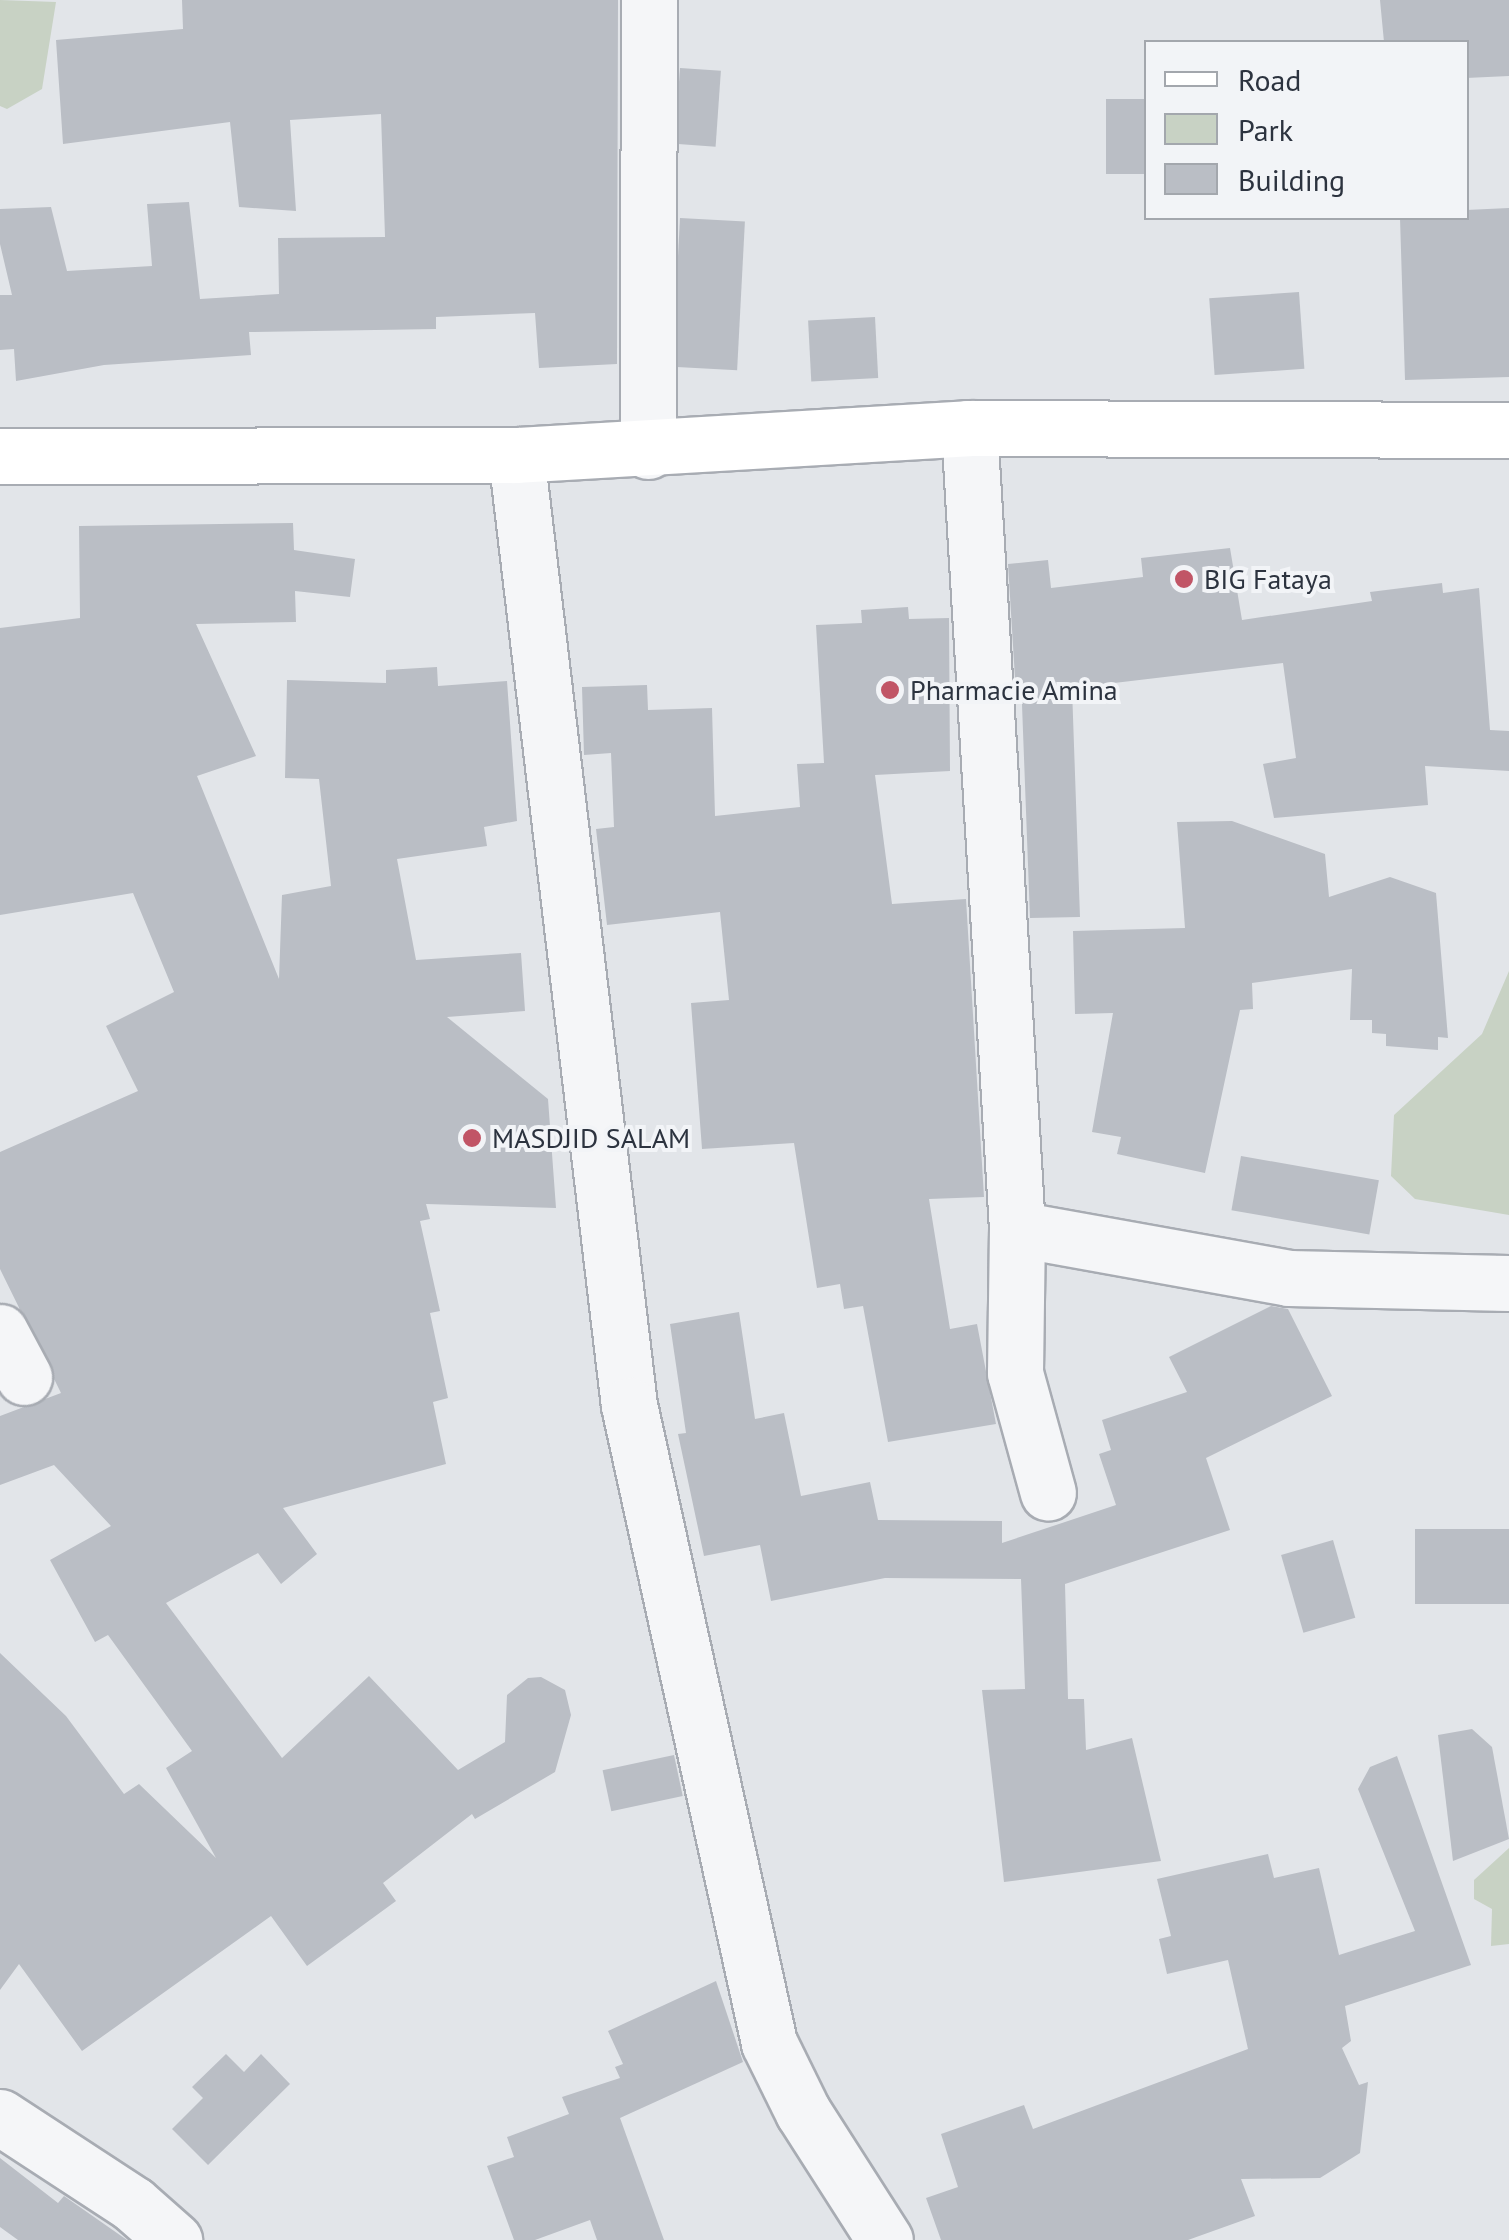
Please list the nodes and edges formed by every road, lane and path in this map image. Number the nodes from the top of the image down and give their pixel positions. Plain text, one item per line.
1 (649, 0) edge
2 (969, 428) junction
3 (1509, 430) edge
4 (648, 451) junction
5 (516, 455) junction
6 (0, 456) edge
7 (1016, 1229) junction
8 (1509, 1282) edge
9 (1048, 1493) dead end
10 (0, 2117) edge
11 (174, 2240) edge
12 (885, 2240) edge

1 - 4 street
2 - 3 main road
2 - 4 main road
2 - 7 street
4 - 5 main road
5 - 6 main road
5 - 12 street
7 - 8 street
7 - 9 street
10 - 11 street

